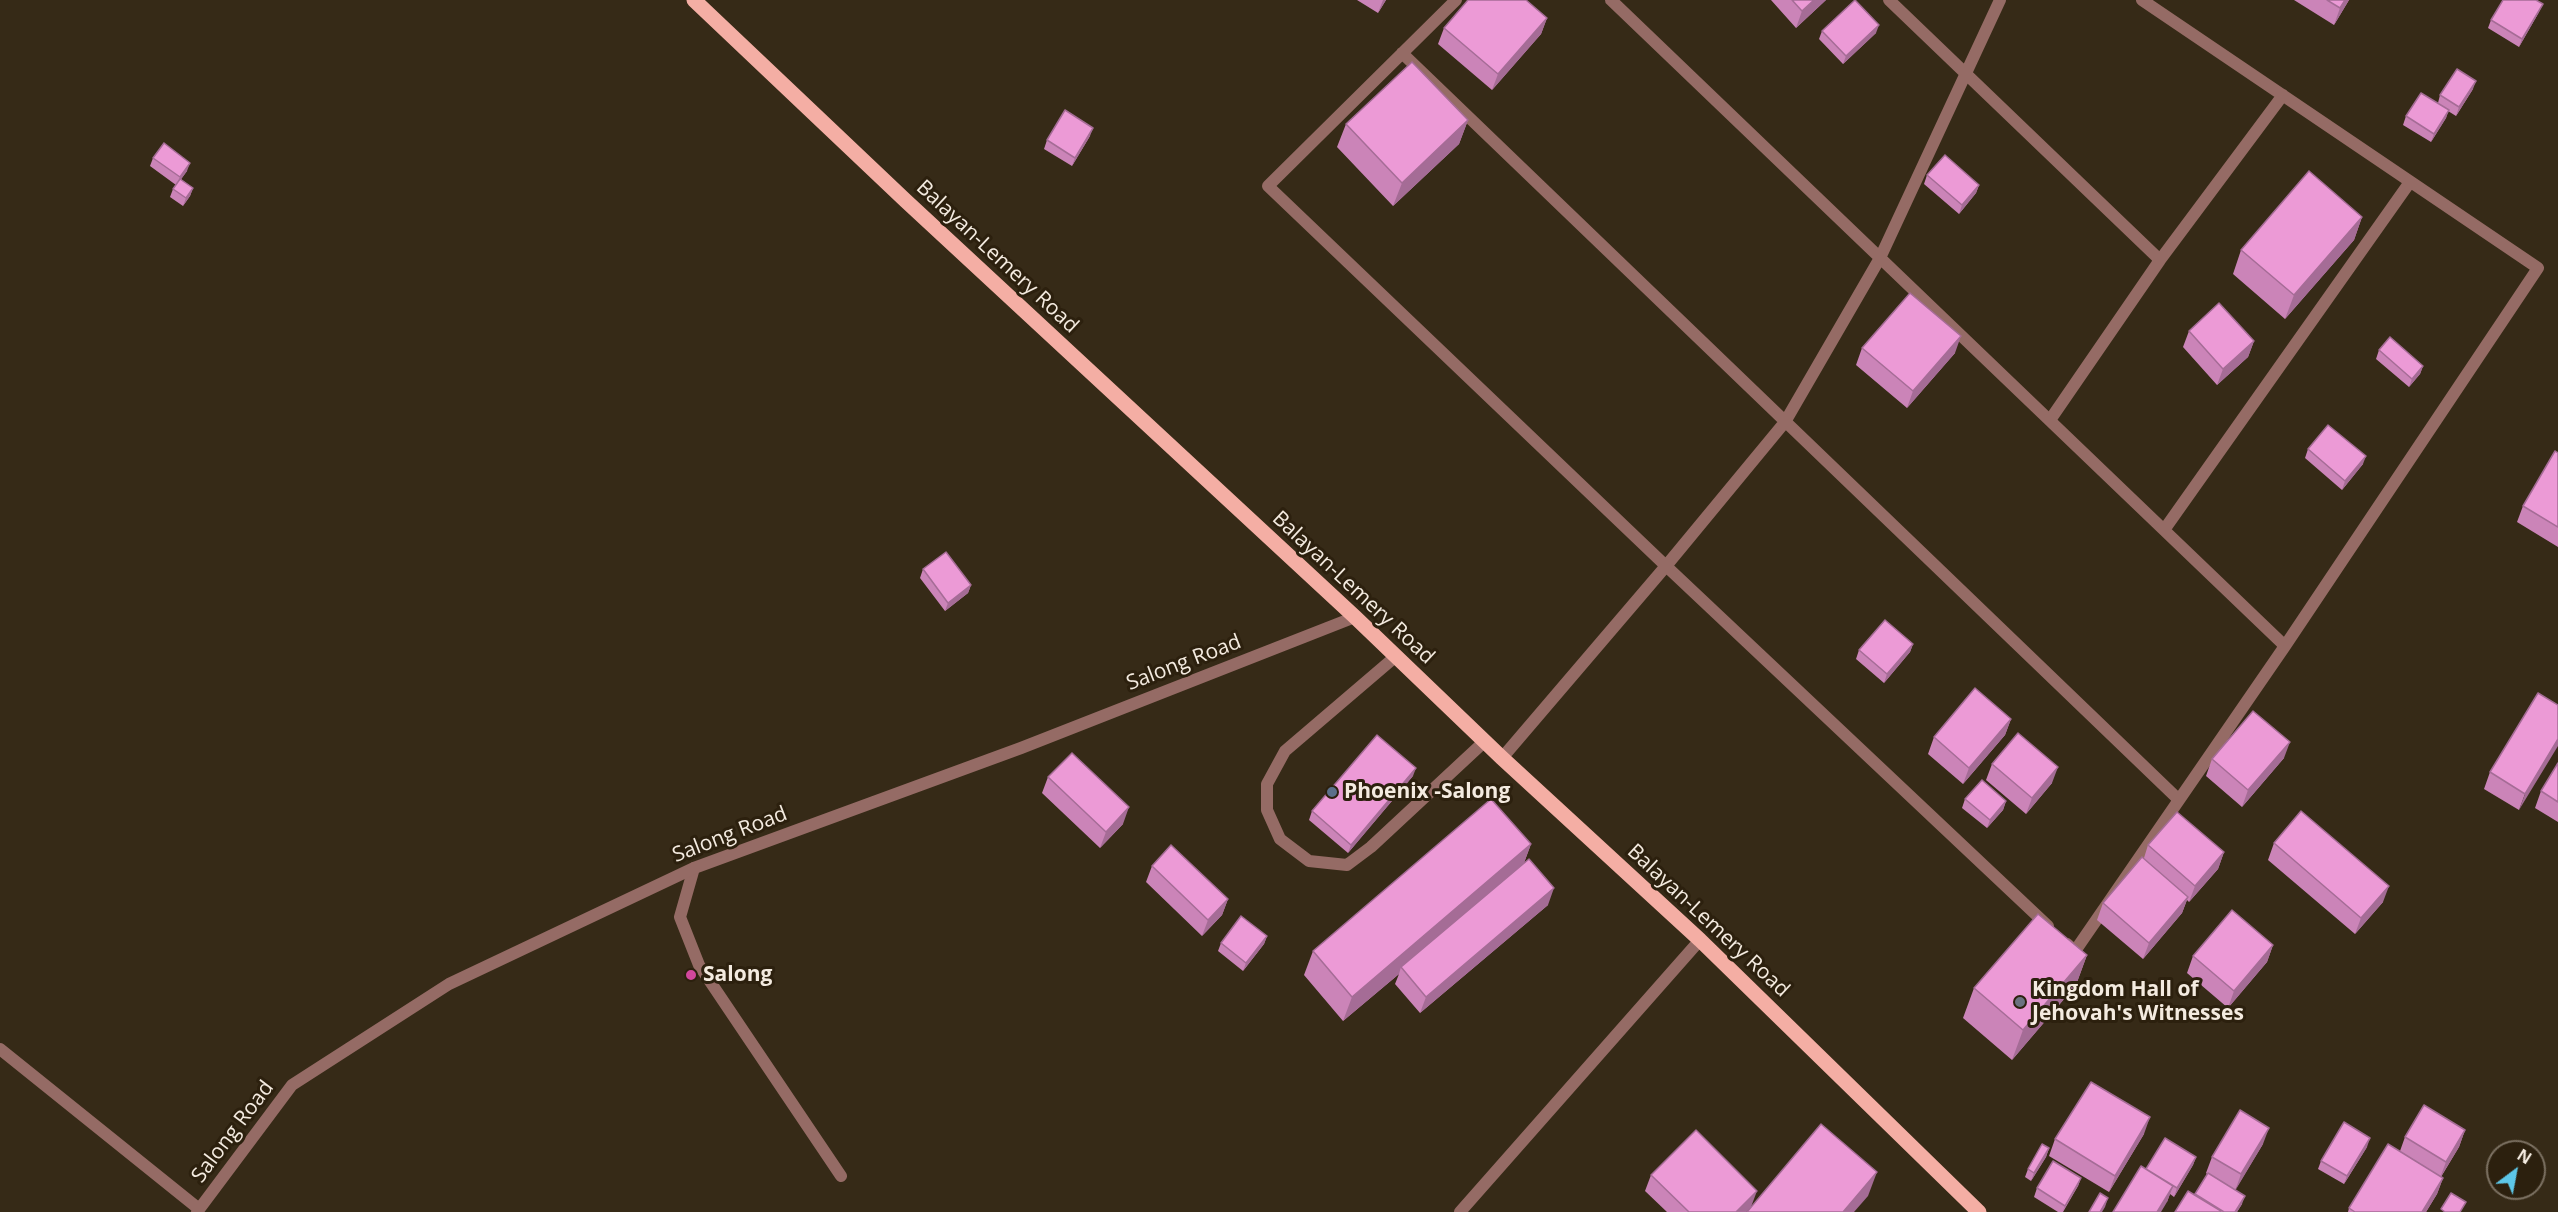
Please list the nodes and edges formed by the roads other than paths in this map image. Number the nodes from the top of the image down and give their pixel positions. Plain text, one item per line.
1 (694, 0) edge
2 (1455, 0) edge
3 (1611, 0) edge
4 (1889, 0) edge
5 (2001, 0) edge
6 (2142, 0) edge
7 (1402, 53) junction
8 (1966, 74) junction
9 (2283, 95) junction
10 (2410, 182) junction
11 (1880, 258) junction
12 (2160, 260) junction
13 (2050, 420) junction
14 (1785, 422) junction
15 (2164, 530) junction
16 (1666, 566) junction
17 (1355, 617) junction
18 (2285, 646) junction
19 (1395, 657) junction
20 (1485, 741) junction
21 (1502, 758) junction
22 (2178, 799) junction
23 (694, 868) junction
24 (1700, 940) junction
25 (0, 1049) edge
26 (841, 1176) dead end
27 (198, 1210) edge
28 (1460, 1212) edge
29 (1979, 1212) edge

1 - 17 main road, Balayan-Lemery Road
2 - 7 street
3 - 11 street
4 - 8 street
5 - 8 street
6 - 9 street
7 - 14 street
7 - 16 street
8 - 11 street
8 - 12 street
9 - 10 street
9 - 12 street
10 - 15 street
10 - 18 street
11 - 13 street
11 - 14 street
12 - 13 street
13 - 15 street
14 - 16 street
14 - 22 street
15 - 18 street
16 - 21 street
16 - 22 street
17 - 19 main road, Balayan-Lemery Road
17 - 23 street, Salong Road
18 - 22 street
19 - 20 main road, Balayan-Lemery Road
19 - 20 street
20 - 21 main road, Balayan-Lemery Road
21 - 24 main road, Balayan-Lemery Road
23 - 26 street
23 - 27 street, Salong Road
24 - 28 street
24 - 29 main road, Balayan-Lemery Road
25 - 27 street

